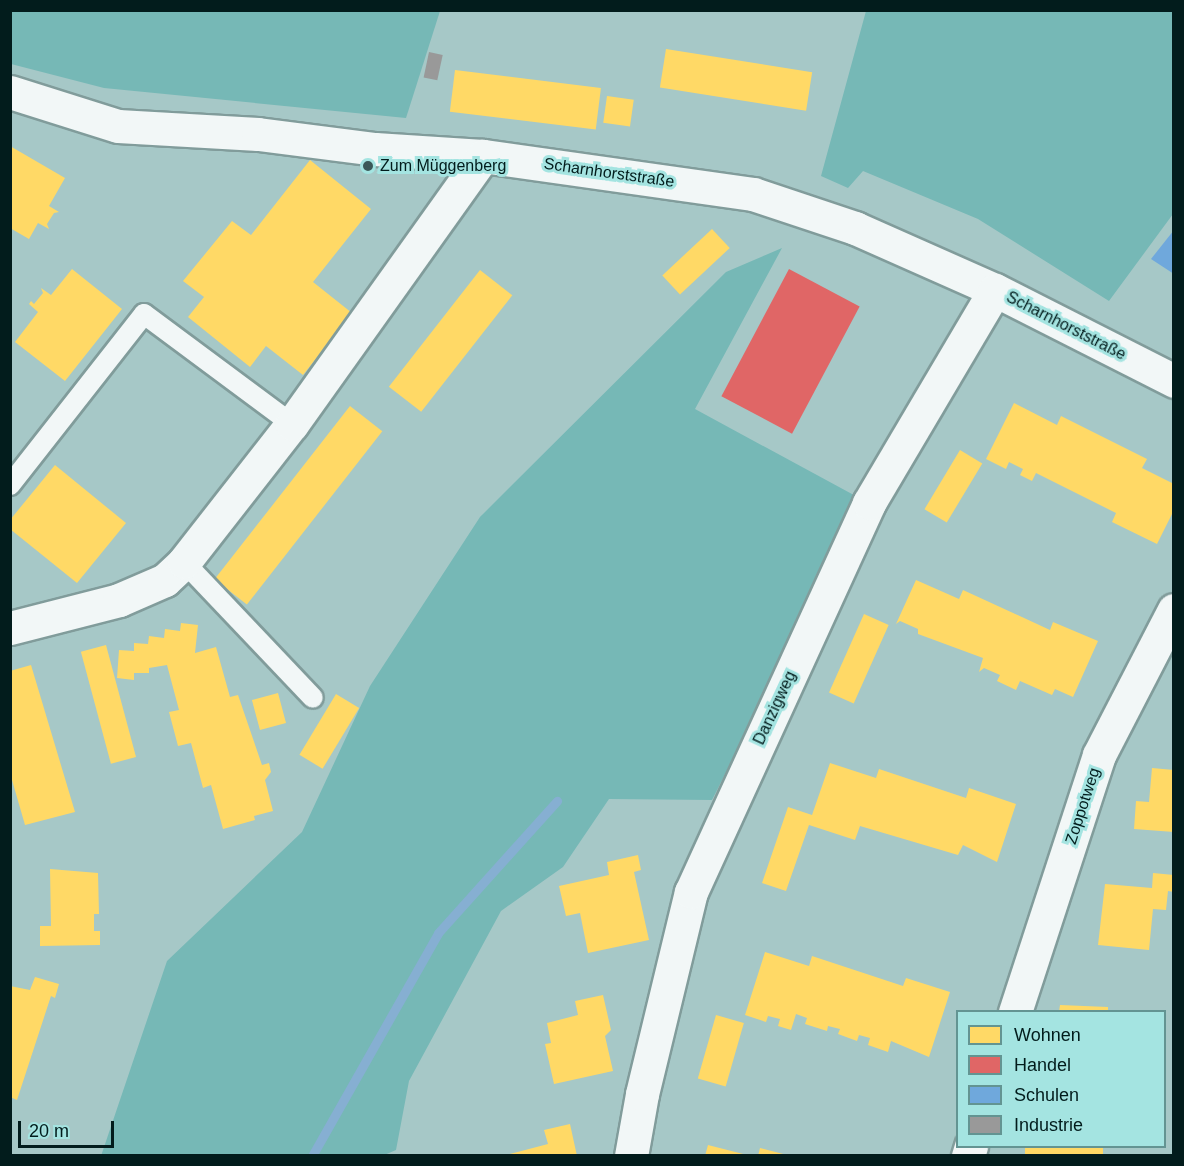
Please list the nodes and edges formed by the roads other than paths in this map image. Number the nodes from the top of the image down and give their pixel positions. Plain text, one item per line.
1 (10, 92) edge
2 (483, 156) junction
3 (995, 290) junction
4 (1173, 381) edge
5 (292, 424) junction
6 (10, 485) edge
7 (184, 562) junction
8 (1173, 610) edge
9 (10, 628) edge
10 (314, 698) dead end
11 (1015, 1010) edge
12 (631, 1155) edge

1 - 2 street, Scharnhorststraße
2 - 3 street, Scharnhorststraße
2 - 5 street
3 - 4 street, Scharnhorststraße
3 - 12 street, Danzigweg
5 - 6 lane
5 - 7 street
7 - 9 street
7 - 10 lane
8 - 11 street, Zoppotweg

